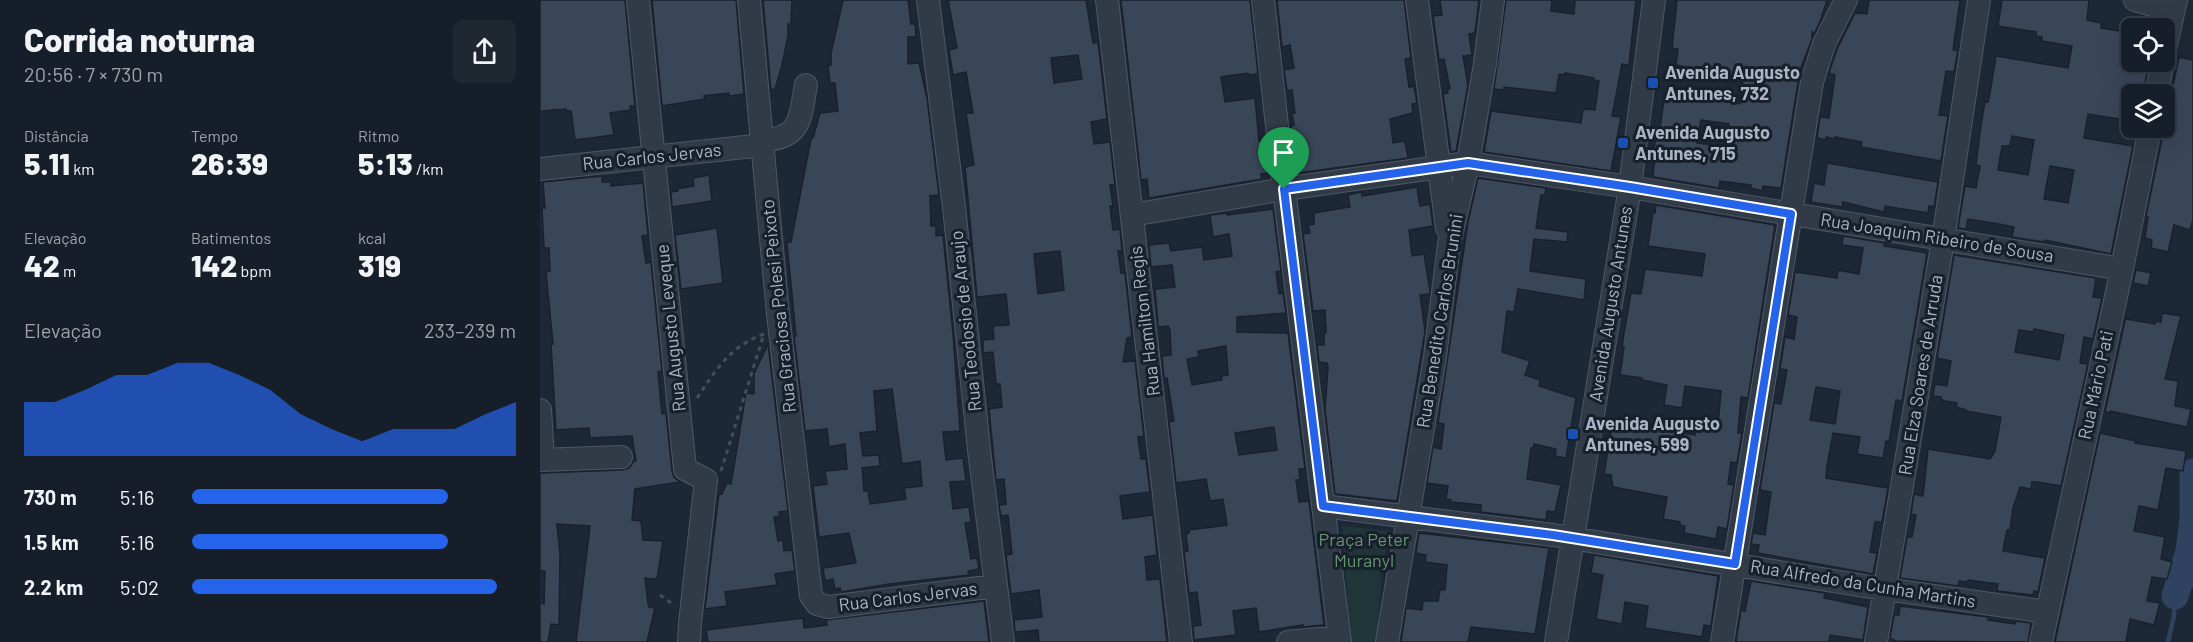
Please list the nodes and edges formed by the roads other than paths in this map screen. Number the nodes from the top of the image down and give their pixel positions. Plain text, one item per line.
1 (638, 0) edge
2 (749, 0) edge
3 (928, 0) edge
4 (1107, 0) edge
5 (1263, 0) edge
6 (1417, 0) edge
7 (1493, 0) edge
8 (1654, 0) edge
9 (1846, 0) edge
10 (1979, 0) edge
11 (2135, 0) edge
12 (2175, 6) edge
13 (806, 85) dead end
14 (2148, 138) edge
15 (764, 142) junction
16 (655, 158) junction
17 (1468, 163) junction
18 (1440, 168) junction
19 (540, 169) edge
20 (1630, 187) junction
21 (1284, 189) junction
22 (1791, 214) junction
23 (1132, 215) junction
24 (1943, 240) junction
25 (1449, 244) junction
26 (2122, 268) junction
27 (540, 410) edge
28 (621, 457) dead end
29 (541, 459) edge
30 (1323, 506) junction
31 (1409, 517) junction
32 (1574, 538) junction
33 (1735, 564) junction
34 (995, 586) junction
35 (1886, 589) junction
36 (822, 607) joint
37 (2047, 612) junction
38 (1340, 640) edge
39 (689, 642) edge
40 (1003, 642) edge
41 (1182, 642) edge
42 (1288, 642) edge
43 (1387, 642) edge
44 (1556, 642) edge
45 (1722, 642) edge
46 (1876, 642) edge
47 (2041, 642) edge

1 - 16 street, Rua Augusto Leveque
2 - 15 street, Rua Graciosa Polesi Peixoto
3 - 34 street, Rua Teodosio de Araujo
4 - 23 street, Rua Hamilton Regis
5 - 21 street
6 - 18 street
7 - 17 street, Rua Benedito Carlos Brunini
8 - 20 street, Avenida Augusto Antunes
9 - 22 street
10 - 24 street, Rua Elza Soares de Arruda
11 - 12 street
13 - 15 street, Rua Carlos Jervas
14 - 26 street, Rua Mário Pati
15 - 16 street, Rua Carlos Jervas
15 - 36 street, Rua Graciosa Polesi Peixoto
16 - 19 street, Rua Carlos Jervas
16 - 39 street, Rua Augusto Leveque
17 - 18 street, Rua Joaquim Ribeiro de Sousa
17 - 20 street, Rua Joaquim Ribeiro de Sousa
17 - 25 street, Rua Benedito Carlos Brunini
18 - 21 street, Rua Joaquim Ribeiro de Sousa
18 - 25 street
20 - 22 street, Rua Joaquim Ribeiro de Sousa
20 - 32 street, Avenida Augusto Antunes
21 - 23 street, Rua Joaquim Ribeiro de Sousa
21 - 30 street
22 - 24 street, Rua Joaquim Ribeiro de Sousa
22 - 33 street
23 - 41 street, Rua Hamilton Regis
24 - 26 street, Rua Joaquim Ribeiro de Sousa
24 - 35 street, Rua Elza Soares de Arruda
25 - 31 street, Rua Benedito Carlos Brunini
26 - 37 street, Rua Mário Pati
27 - 29 street
28 - 29 street
30 - 31 street, Rua Alfredo da Cunha Martins
30 - 38 street
31 - 32 street, Rua Alfredo da Cunha Martins
31 - 43 street, Rua Benedito Carlos Brunini
32 - 33 street, Rua Alfredo da Cunha Martins
32 - 44 street, Avenida Augusto Antunes
33 - 35 street, Rua Alfredo da Cunha Martins
33 - 45 street
34 - 36 street, Rua Carlos Jervas
34 - 40 street, Rua Teodosio de Araujo
35 - 37 street, Rua Alfredo da Cunha Martins
35 - 46 street, Rua Elza Soares de Arruda
37 - 47 street, Rua Mário Pati
38 - 42 street

